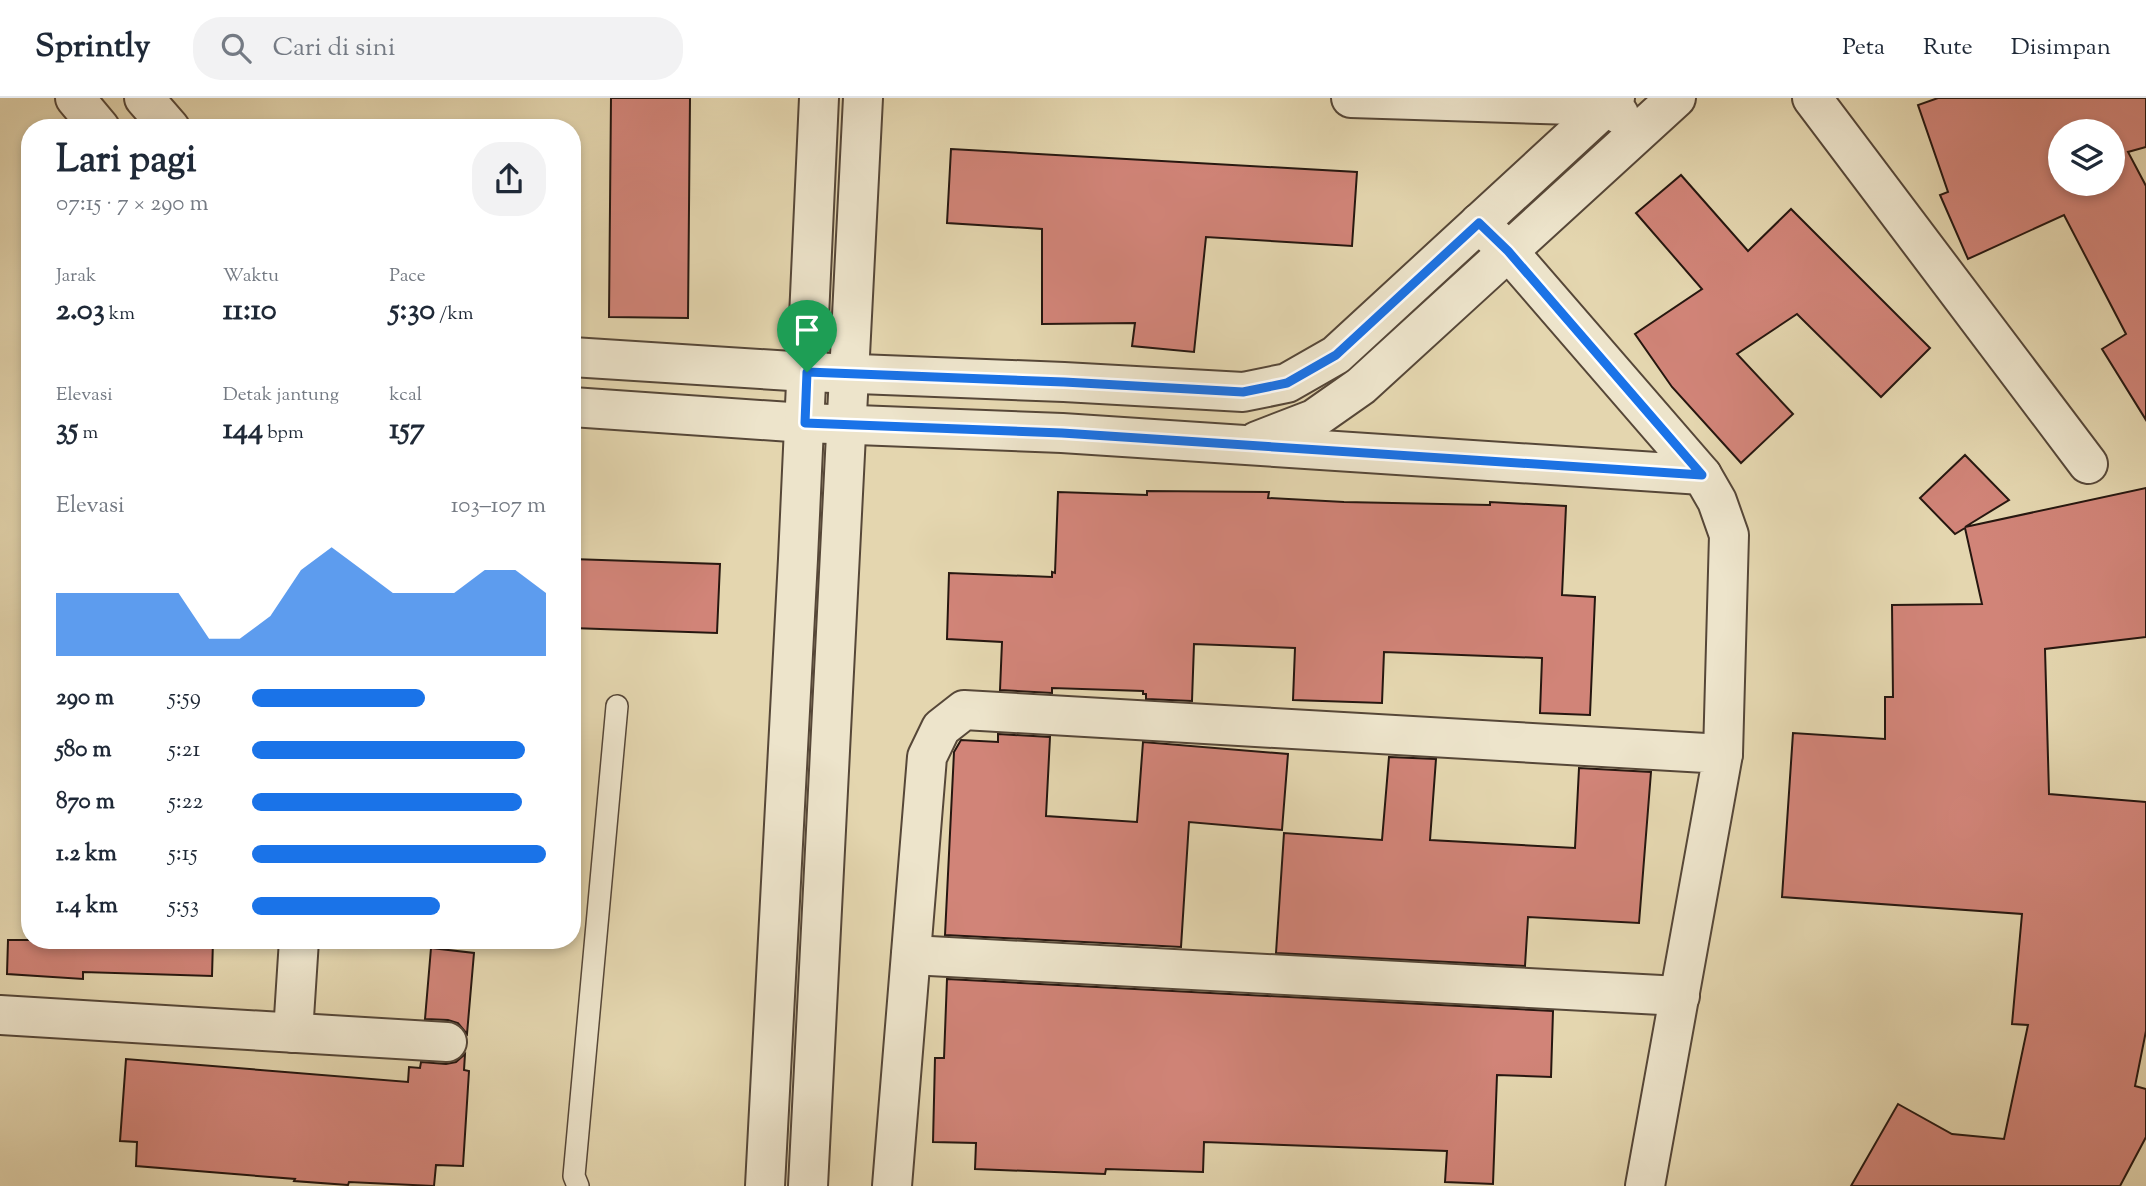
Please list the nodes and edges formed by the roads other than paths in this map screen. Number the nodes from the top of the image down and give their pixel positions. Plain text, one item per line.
1 (75, 98) edge
2 (144, 98) edge
3 (819, 98) edge
4 (863, 98) edge
5 (1351, 98) edge
6 (1676, 98) edge
7 (1812, 98) edge
8 (1610, 102) edge
9 (92, 119) edge
10 (162, 119) edge
11 (1642, 130) junction
12 (1479, 223) junction
13 (1508, 251) junction
14 (581, 358) edge
15 (807, 372) junction
16 (848, 374) junction
17 (1064, 382) junction
18 (581, 408) edge
19 (805, 423) junction
20 (846, 424) junction
21 (1062, 433) junction
22 (1245, 445) junction
23 (2088, 464) dead end
24 (1702, 475) junction
25 (617, 706) dead end
26 (1723, 754) junction
27 (298, 949) edge
28 (911, 955) junction
29 (1680, 996) junction
30 (0, 1015) edge
31 (293, 1033) junction
32 (447, 1042) dead end
33 (578, 1186) edge
34 (765, 1186) edge
35 (808, 1186) edge
36 (892, 1186) edge
37 (1645, 1186) edge

1 - 9 street
2 - 10 street
3 - 15 street
4 - 16 street
5 - 8 street
6 - 11 street
7 - 23 street
8 - 11 street
8 - 12 street
11 - 13 street
12 - 13 street
12 - 17 street
13 - 22 street
13 - 24 street
14 - 15 street
15 - 16 street
15 - 19 street
16 - 17 street
16 - 20 street
17 - 21 street
18 - 19 street
19 - 20 street
19 - 34 street
20 - 21 street
20 - 35 street
21 - 22 street
22 - 24 street
24 - 26 street
25 - 33 lane
26 - 28 street
26 - 29 street
27 - 31 street
28 - 29 street
28 - 36 street
29 - 37 street
30 - 31 street
31 - 32 street

